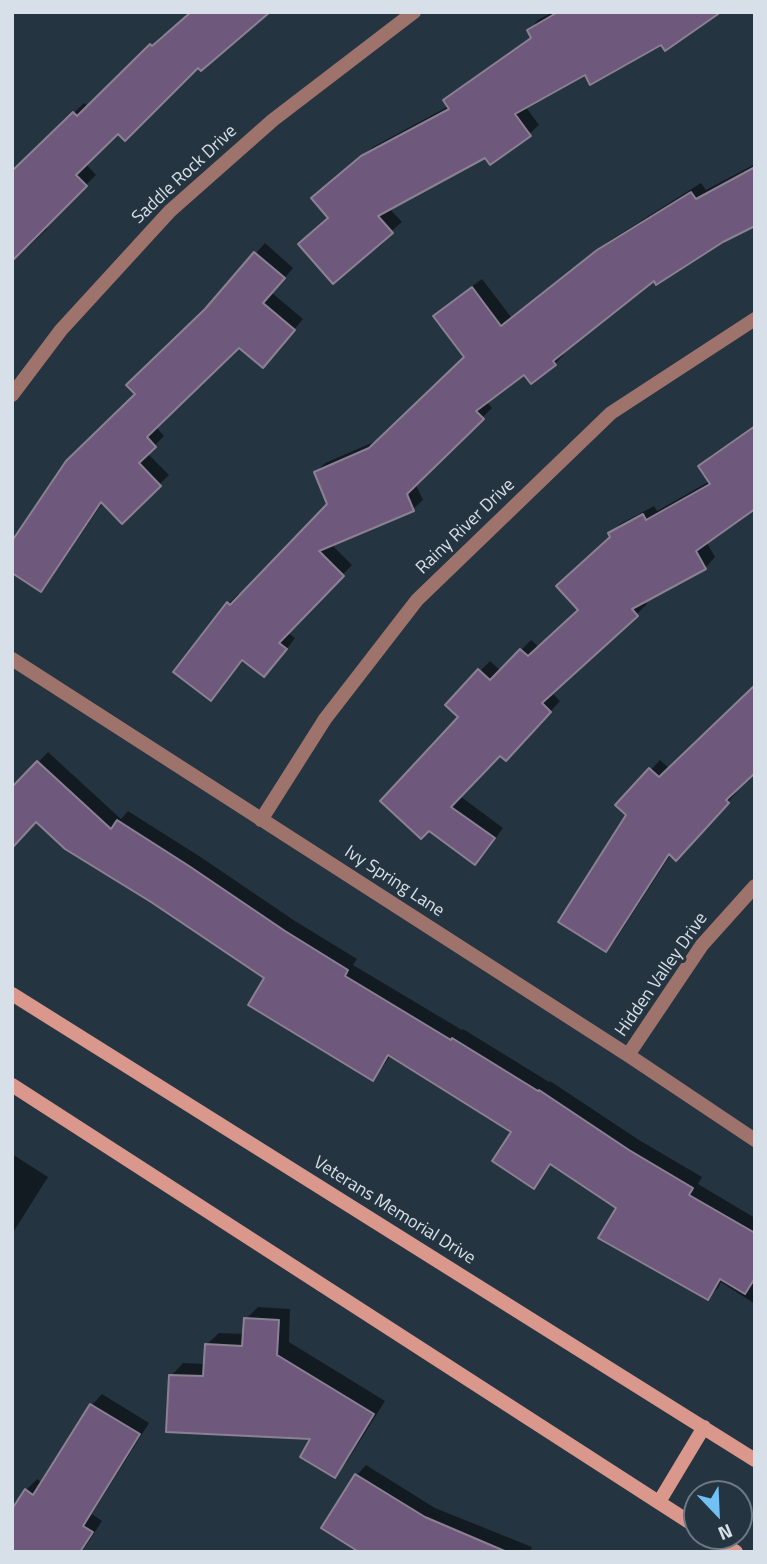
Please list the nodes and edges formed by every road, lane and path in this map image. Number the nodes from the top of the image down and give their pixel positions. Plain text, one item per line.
1 (414, 12) edge
2 (755, 319) edge
3 (12, 396) edge
4 (12, 659) edge
5 (261, 820) junction
6 (755, 886) edge
7 (12, 994) edge
8 (628, 1055) junction
9 (12, 1085) edge
10 (755, 1140) edge
11 (704, 1427) junction
12 (755, 1460) edge
13 (659, 1502) junction
14 (683, 1518) edge

1 - 3 street, Saddle Rock Drive
2 - 5 street, Rainy River Drive
4 - 5 street, Ivy Spring Lane
5 - 8 street, Ivy Spring Lane
6 - 8 street, Hidden Valley Drive
7 - 11 main road, Veterans Memorial Drive
8 - 10 street, Ivy Spring Lane
9 - 13 main road
11 - 12 main road, Veterans Memorial Drive
11 - 13 main road
13 - 14 main road

